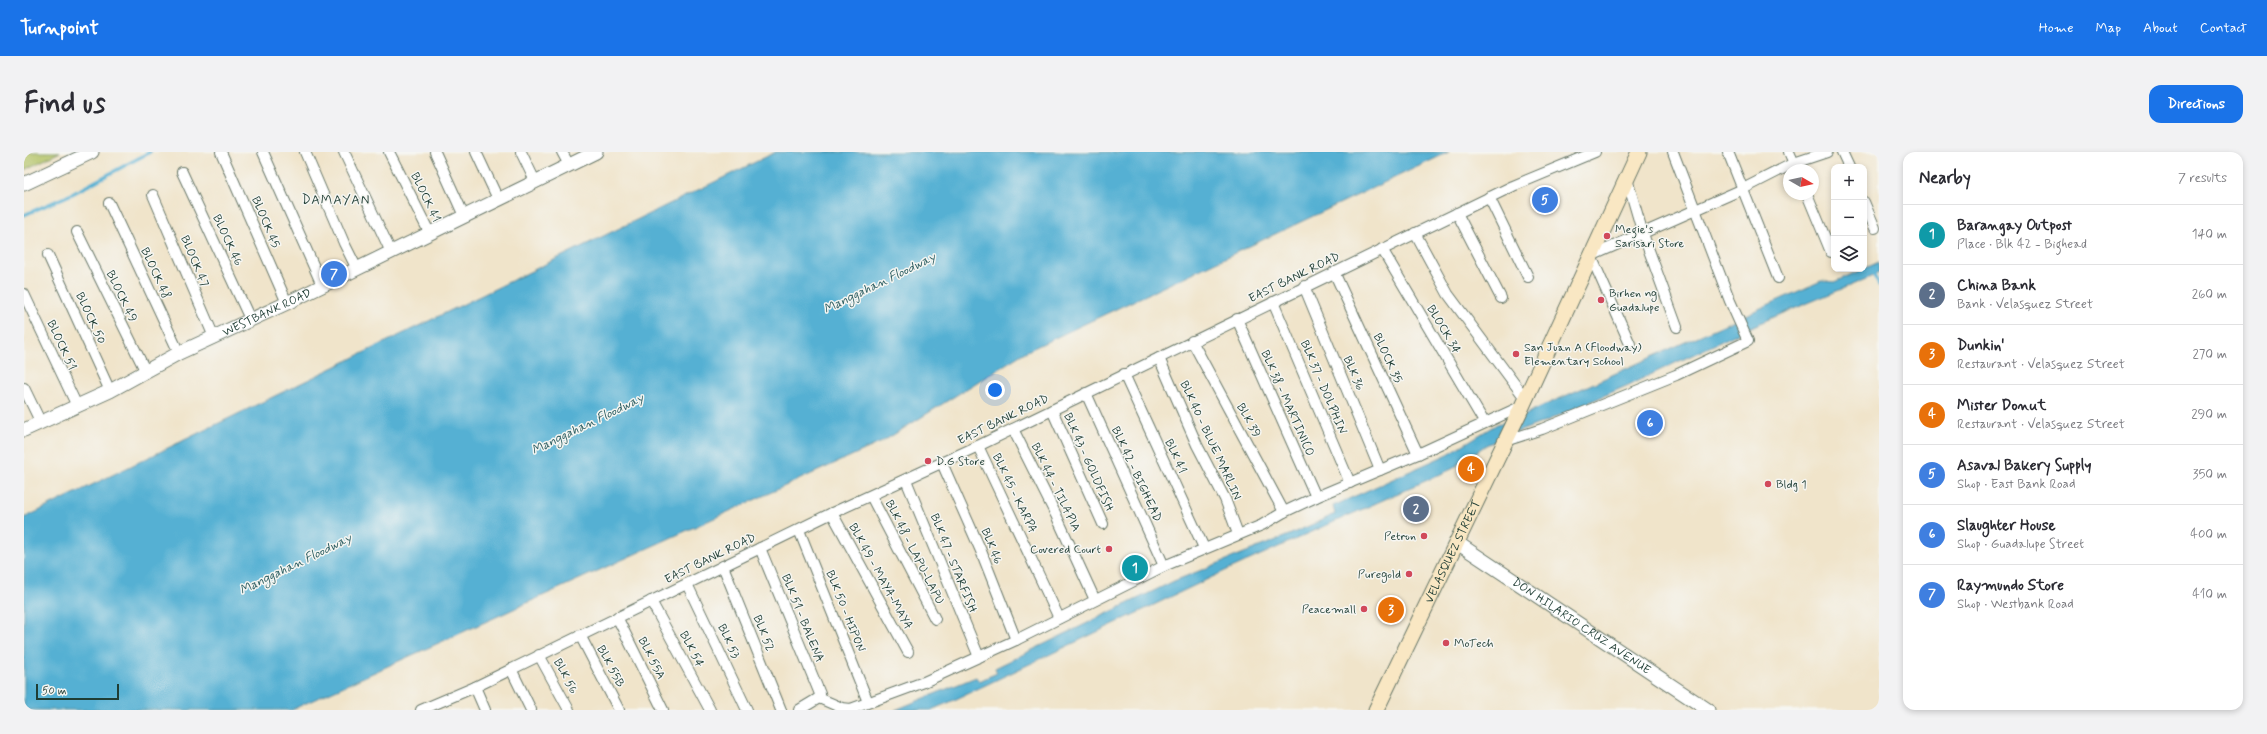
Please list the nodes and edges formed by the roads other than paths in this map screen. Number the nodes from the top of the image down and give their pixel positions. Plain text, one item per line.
1 (92, 152) edge
2 (221, 152) edge
3 (263, 152) edge
4 (305, 152) edge
5 (344, 152) edge
6 (389, 152) edge
7 (435, 152) edge
8 (476, 152) edge
9 (521, 152) edge
10 (562, 152) edge
11 (596, 152) edge
12 (1595, 152) edge
13 (1639, 152) edge
14 (1673, 152) edge
15 (1728, 152) edge
16 (1789, 152) edge
17 (1827, 152) edge
18 (1842, 152) edge
19 (1794, 164) edge
20 (1801, 164) edge
21 (1848, 164) edge
22 (569, 165) junction
23 (182, 172) dead end
24 (1783, 172) edge
25 (1627, 179) junction
26 (535, 181) junction
27 (24, 184) edge
28 (1743, 189) junction
29 (153, 195) dead end
30 (1489, 197) junction
31 (498, 199) junction
32 (1809, 200) edge
33 (109, 203) dead end
34 (1867, 208) edge
35 (1694, 210) junction
36 (1457, 212) junction
37 (464, 216) junction
38 (1876, 228) dead end
39 (76, 232) dead end
40 (429, 232) junction
41 (1415, 233) junction
42 (1643, 234) junction
43 (1382, 249) junction
44 (391, 252) junction
45 (1831, 252) dead end
46 (48, 256) dead end
47 (1591, 256) junction
48 (357, 269) junction
49 (1334, 272) junction
50 (1528, 277) dead end
51 (1778, 278) dead end
52 (322, 285) junction
53 (1304, 286) junction
54 (24, 294) edge
55 (1501, 298) dead end
56 (1273, 302) junction
57 (287, 303) junction
58 (250, 319) junction
59 (1236, 319) junction
60 (1677, 327) dead end
61 (214, 337) junction
62 (1192, 341) junction
63 (1630, 344) dead end
64 (179, 353) junction
65 (1159, 358) junction
66 (145, 370) junction
67 (1124, 374) junction
68 (24, 388) edge
69 (110, 391) junction
70 (1086, 393) junction
71 (1523, 402) junction
72 (77, 406) junction
73 (1052, 410) junction
74 (1484, 422) junction
75 (41, 423) junction
76 (1013, 429) junction
77 (24, 430) edge
78 (1505, 441) junction
79 (978, 446) junction
80 (1418, 454) junction
81 (942, 463) junction
82 (1380, 470) junction
83 (906, 480) junction
84 (1350, 482) junction
85 (871, 496) junction
86 (1316, 497) junction
87 (1284, 512) junction
88 (832, 513) junction
89 (1103, 524) dead end
90 (799, 530) junction
91 (1238, 534) junction
92 (1456, 542) junction
93 (760, 548) junction
94 (1204, 548) junction
95 (723, 566) junction
96 (1164, 566) junction
97 (687, 584) junction
98 (1095, 600) junction
99 (651, 601) junction
100 (617, 617) junction
101 (1059, 618) junction
102 (935, 619) dead end
103 (580, 635) junction
104 (1016, 640) junction
105 (908, 652) dead end
106 (539, 655) junction
107 (979, 657) junction
108 (511, 669) junction
109 (475, 687) junction
110 (819, 698) junction
111 (868, 702) junction
112 (439, 707) edge
113 (421, 710) edge
114 (485, 710) edge
115 (531, 710) edge
116 (569, 710) edge
117 (619, 710) edge
118 (663, 710) edge
119 (710, 710) edge
120 (747, 710) edge
121 (781, 710) edge
122 (799, 710) edge
123 (1376, 710) edge
124 (1708, 710) edge

1 - 27 street
2 - 57 street, BLOCK 45
3 - 52 street
4 - 48 street
5 - 44 street
6 - 40 street, BLOCK 41
7 - 37 street
8 - 31 street
9 - 26 street
10 - 22 street
11 - 22 street, WESTBANK ROAD
12 - 30 street, EAST BANK ROAD
13 - 25 main road, VELASQUEZ STREET
14 - 35 street
15 - 28 street
16 - 19 street
17 - 20 street
18 - 21 street
22 - 26 street, WESTBANK ROAD
23 - 58 street, BLOCK 46
24 - 28 street
25 - 42 street
25 - 47 main road, VELASQUEZ STREET
26 - 31 street, WESTBANK ROAD
28 - 35 street
28 - 51 street
29 - 61 street, BLOCK 47
30 - 36 street, EAST BANK ROAD
30 - 50 street
31 - 37 street, WESTBANK ROAD
32 - 45 street
33 - 64 street, BLOCK 48
34 - 38 street
35 - 42 street
35 - 78 street
36 - 41 street, EAST BANK ROAD
36 - 55 street
37 - 40 street, WESTBANK ROAD
39 - 66 street, BLOCK 49
40 - 44 street, WESTBANK ROAD
41 - 43 street, EAST BANK ROAD
41 - 71 street
42 - 47 street
42 - 60 street
43 - 49 street, EAST BANK ROAD
43 - 74 street, BLOCK 34
44 - 48 street, WESTBANK ROAD
46 - 69 street, BLOCK 50
47 - 63 street
47 - 71 main road, VELASQUEZ STREET
48 - 52 street, WESTBANK ROAD
49 - 53 street, EAST BANK ROAD
49 - 80 street, BLOCK 35
52 - 57 street, WESTBANK ROAD
53 - 56 street, EAST BANK ROAD
53 - 82 street, BLK 36
54 - 72 street, BLOCK 51
56 - 59 street, EAST BANK ROAD
56 - 84 street, BLK 37 - DOLPHIN
57 - 58 street, WESTBANK ROAD
58 - 61 street, WESTBANK ROAD
59 - 62 street, EAST BANK ROAD
59 - 86 street, BLK 38 - MARTINICO
61 - 64 street, WESTBANK ROAD
62 - 65 street, EAST BANK ROAD
62 - 87 street, BLK 39
64 - 66 street, WESTBANK ROAD
65 - 67 street, EAST BANK ROAD
65 - 91 street, BLK 40 - BLUE MARLIN
66 - 69 street, WESTBANK ROAD
67 - 70 street, EAST BANK ROAD
67 - 94 street, BLK 41
68 - 75 street
69 - 72 street, WESTBANK ROAD
70 - 73 street, EAST BANK ROAD
70 - 96 street, BLK 42 - BIGHEAD
71 - 74 street
71 - 78 main road, VELASQUEZ STREET
72 - 75 street, WESTBANK ROAD
73 - 76 street, EAST BANK ROAD
73 - 89 street, BLK 43 - GOLDFISH
74 - 80 street
75 - 77 street, WESTBANK ROAD
76 - 79 street, EAST BANK ROAD
76 - 98 street, BLK 44 - TILAPIA
78 - 92 main road, VELASQUEZ STREET
79 - 81 street, EAST BANK ROAD
79 - 101 street, BLK 45 - KARPA
80 - 82 street
81 - 83 street, EAST BANK ROAD
81 - 104 street, BLK 46
82 - 84 street
83 - 85 street, EAST BANK ROAD
83 - 107 street, BLK 47 - STARFISH
84 - 86 street
85 - 88 street, EAST BANK ROAD
85 - 102 street, BLK 48 - LAPU-LAPU
86 - 87 street
87 - 91 street
88 - 90 street, EAST BANK ROAD
88 - 105 street, BLK 49 - MAYA-MAYA
90 - 93 street, EAST BANK ROAD
90 - 111 street, BLK 50 - HIPON
91 - 94 street
92 - 123 main road, VELASQUEZ STREET
92 - 124 street, DON HILARIO CRUZ AVENUE
93 - 95 street, EAST BANK ROAD
93 - 110 street, BLK 51 - BALENA
94 - 96 street
95 - 97 street, EAST BANK ROAD
95 - 121 street, BLK 52
96 - 98 street
97 - 99 street, EAST BANK ROAD
97 - 120 street, BLK 53
98 - 101 street
99 - 100 street, EAST BANK ROAD
99 - 119 street, BLK 54
100 - 103 street, EAST BANK ROAD
100 - 118 street, BLK 55A
101 - 104 street
103 - 106 street, EAST BANK ROAD
103 - 117 street, BLK 55B
104 - 107 street
106 - 108 street, EAST BANK ROAD
106 - 116 street, BLK 56
107 - 111 street
108 - 109 street, EAST BANK ROAD
108 - 115 street
109 - 112 street, EAST BANK ROAD
109 - 114 street
110 - 111 street
110 - 122 street
112 - 113 street, EAST BANK ROAD

